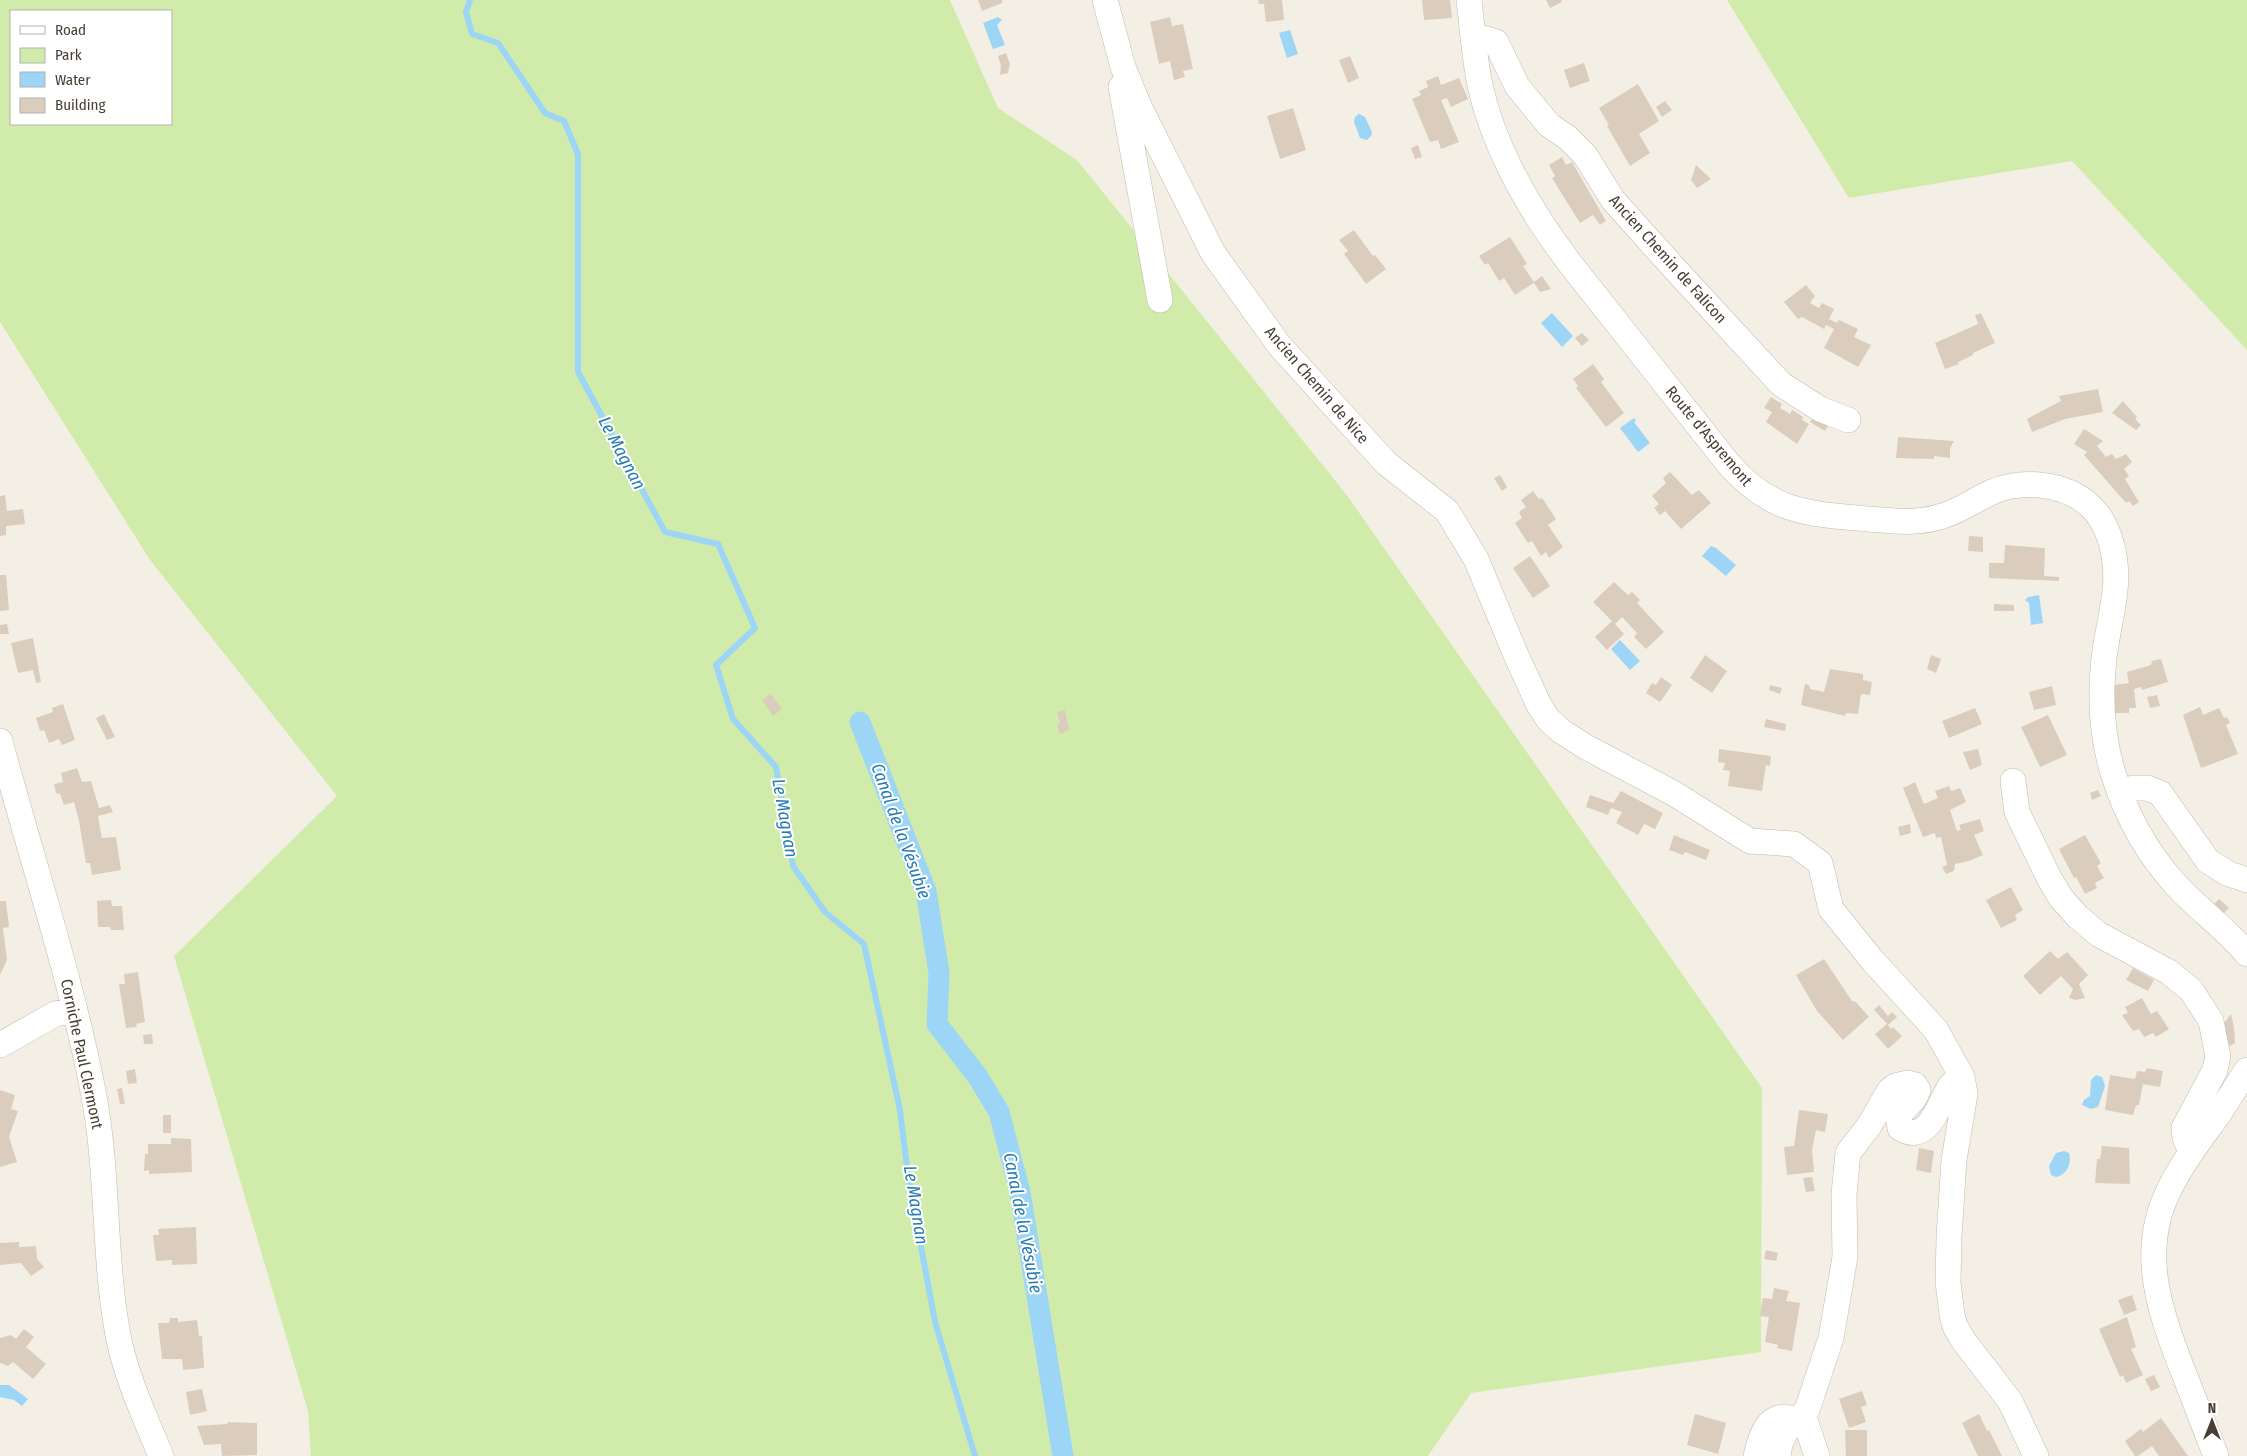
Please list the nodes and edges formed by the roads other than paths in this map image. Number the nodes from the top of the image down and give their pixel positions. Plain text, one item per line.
1 (1105, 0) edge
2 (1470, 0) edge
3 (1473, 35) junction
4 (1123, 67) junction
5 (1160, 300) dead end
6 (1848, 420) dead end
7 (0, 741) edge
8 (2013, 781) dead end
9 (2120, 794) junction
10 (2247, 880) edge
11 (2247, 954) edge
12 (75, 1010) junction
13 (0, 1045) edge
14 (2247, 1070) edge
15 (1962, 1077) junction
16 (2191, 1151) junction
17 (1800, 1417) junction
18 (161, 1456) edge
19 (1756, 1456) edge
20 (1778, 1456) edge
21 (1817, 1456) edge
22 (2036, 1456) edge
23 (2216, 1456) edge

1 - 4 street, Ancien Chemin de Nice
2 - 3 street, Route d'Aspremont
3 - 6 street, Ancien Chemin de Falicon
3 - 9 street, Route d'Aspremont
4 - 5 street
4 - 15 street, Ancien Chemin de Nice
7 - 12 street, Corniche Paul Clermont
8 - 16 street
9 - 10 street
9 - 11 street, Route d'Aspremont
12 - 13 street
12 - 18 street, Corniche Paul Clermont
14 - 16 street
15 - 17 street
15 - 22 street
16 - 23 street
17 - 19 street
17 - 20 street
17 - 21 street

